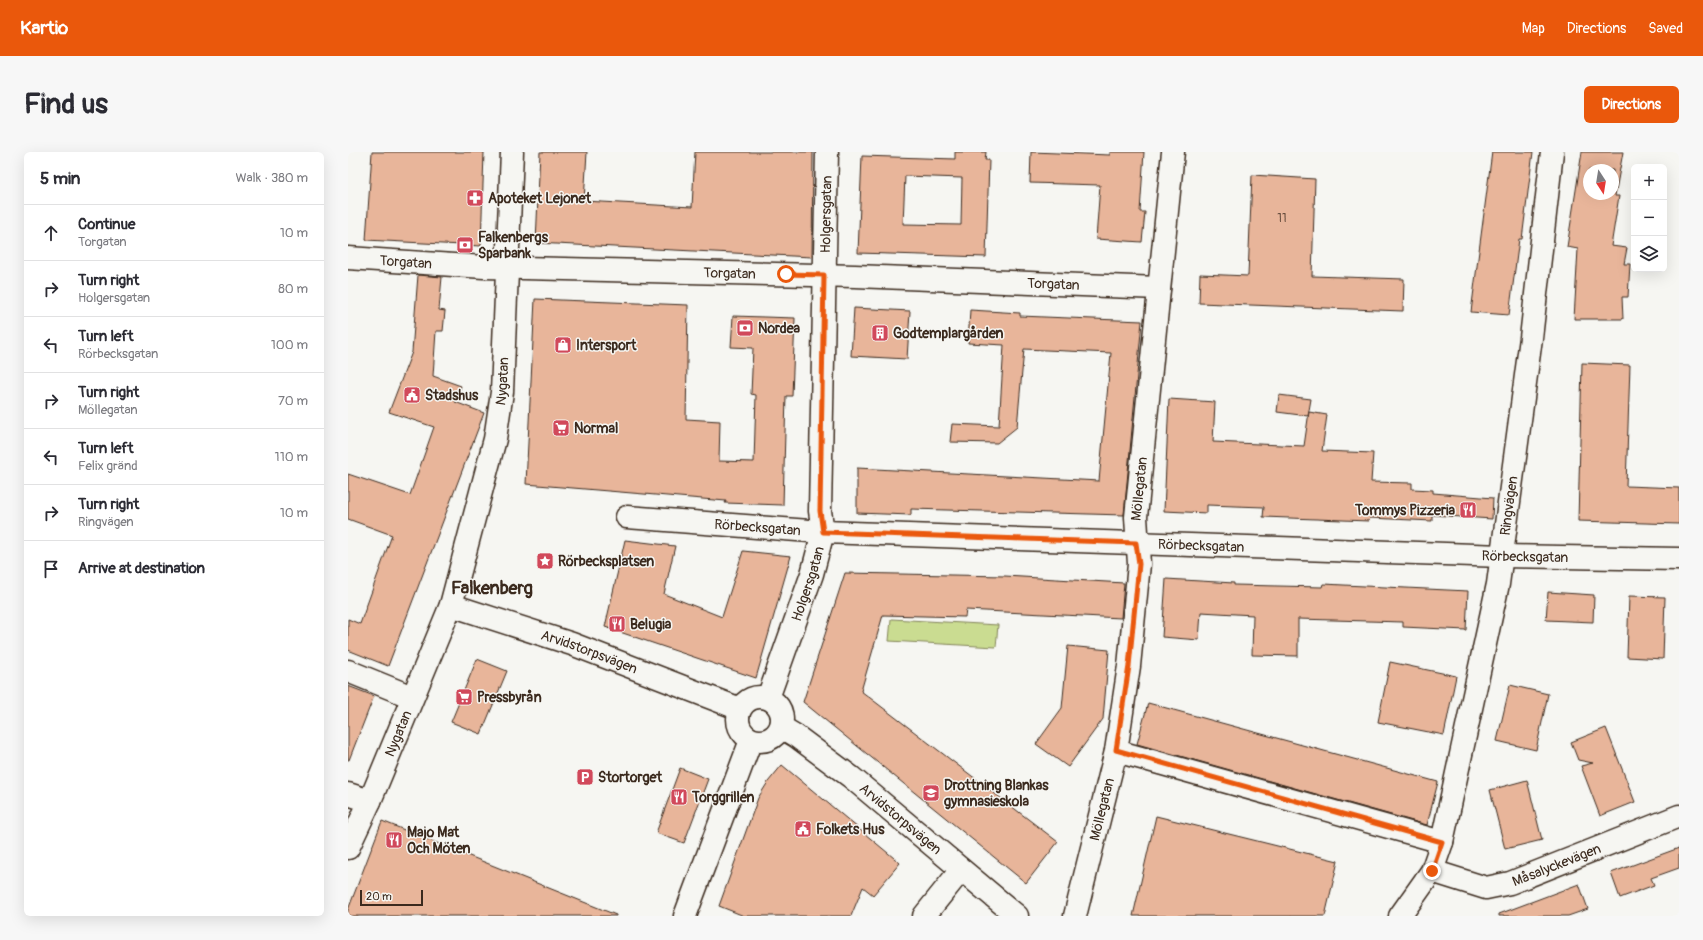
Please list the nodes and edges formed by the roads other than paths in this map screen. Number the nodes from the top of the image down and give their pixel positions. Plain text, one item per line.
1 (512, 152) edge
2 (827, 152) edge
3 (1173, 152) edge
4 (1552, 152) edge
5 (348, 258) edge
6 (508, 267) junction
7 (824, 275) junction
8 (1159, 288) junction
9 (627, 517) dead end
10 (823, 532) junction
11 (1136, 543) junction
12 (1502, 556) junction
13 (1679, 559) edge
14 (448, 611) junction
15 (348, 671) edge
16 (412, 697) junction
17 (768, 698) junction
18 (740, 708) junction
19 (781, 727) junction
20 (752, 740) junction
21 (1116, 750) junction
22 (348, 794) edge
23 (370, 801) junction
24 (1679, 816) edge
25 (1442, 842) junction
26 (348, 848) edge
27 (961, 870) junction
28 (1432, 871) junction
29 (685, 916) edge
30 (924, 916) edge
31 (1016, 916) edge
32 (1075, 916) edge
33 (1400, 916) edge

1 - 6 street, Nygatan
2 - 7 street, Holgersgatan
3 - 8 street, Möllegatan
4 - 12 street, Ringvägen
5 - 6 street, Torgatan
6 - 7 street, Torgatan
6 - 14 street, Nygatan
7 - 8 street, Torgatan
7 - 10 street, Holgersgatan
8 - 11 street, Möllegatan
9 - 10 street, Rörbecksgatan
10 - 11 street, Rörbecksgatan
10 - 17 street, Holgersgatan
11 - 12 street, Rörbecksgatan
11 - 21 street, Möllegatan
12 - 13 street, Rörbecksgatan
12 - 25 street, Ringvägen
14 - 16 street, Nygatan
14 - 18 street, Arvidstorpsvägen
15 - 16 street
16 - 23 street, Nygatan
17 - 18 street
17 - 19 street
18 - 20 street
19 - 20 street
19 - 27 street, Arvidstorpsvägen
20 - 29 street
21 - 25 street
21 - 32 street, Möllegatan
22 - 23 street
23 - 26 street, Nygatan
24 - 28 street, Måsalyckevägen
25 - 28 street, Ringvägen
27 - 30 street
27 - 31 street, Arvidstorpsvägen
28 - 33 street, Ringvägen

